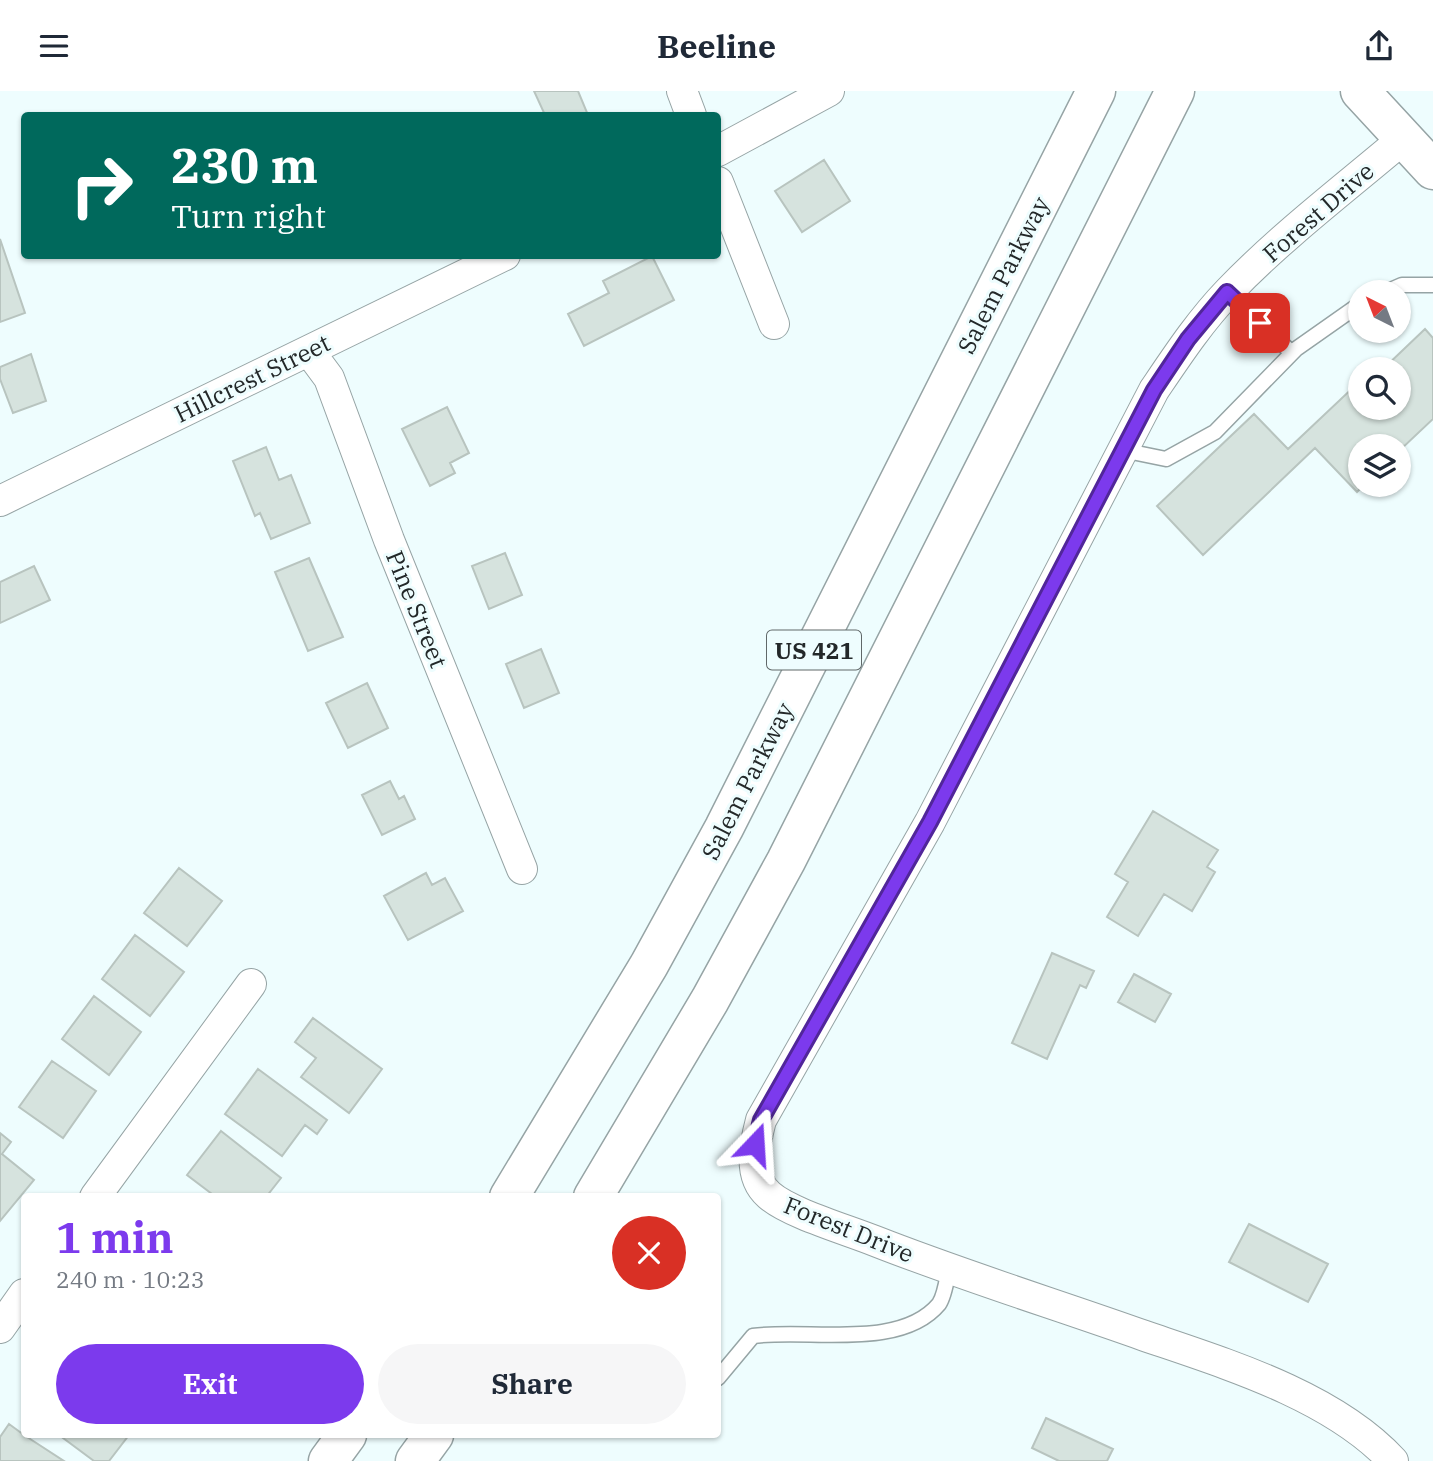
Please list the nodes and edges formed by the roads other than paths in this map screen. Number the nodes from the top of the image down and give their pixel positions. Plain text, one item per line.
1 (682, 91) edge
2 (829, 91) edge
3 (1096, 91) edge
4 (1175, 91) edge
5 (1360, 91) edge
6 (690, 112) edge
7 (1403, 139) junction
8 (721, 149) edge
9 (1433, 170) edge
10 (721, 190) edge
11 (497, 259) edge
12 (1411, 285) edge
13 (1433, 285) edge
14 (1227, 292) junction
15 (1348, 313) edge
16 (774, 324) dead end
17 (309, 351) junction
18 (1292, 353) junction
19 (1122, 450) junction
20 (0, 501) edge
21 (522, 869) dead end
22 (251, 984) dead end
23 (98, 1193) edge
24 (511, 1193) edge
25 (595, 1193) edge
26 (949, 1268) junction
27 (21, 1298) edge
28 (2, 1320) edge
29 (721, 1374) edge
30 (345, 1438) edge
31 (432, 1438) edge
32 (328, 1461) edge
33 (415, 1461) edge
34 (1393, 1461) edge

1 - 6 street
2 - 8 street
3 - 24 main road, Salem Parkway / US 421
4 - 25 main road, US 421
5 - 7 main road
7 - 9 main road
7 - 14 street, Forest Drive
10 - 16 street
11 - 17 street, Hillcrest Street
12 - 13 lane
14 - 18 lane
14 - 19 street, Forest Drive
15 - 18 lane
17 - 20 street, Hillcrest Street
17 - 21 street, Pine Street
18 - 19 lane
19 - 26 street, Forest Drive
22 - 23 street
26 - 29 lane
26 - 34 street, Forest Drive
27 - 28 street
30 - 32 main road
31 - 33 main road

